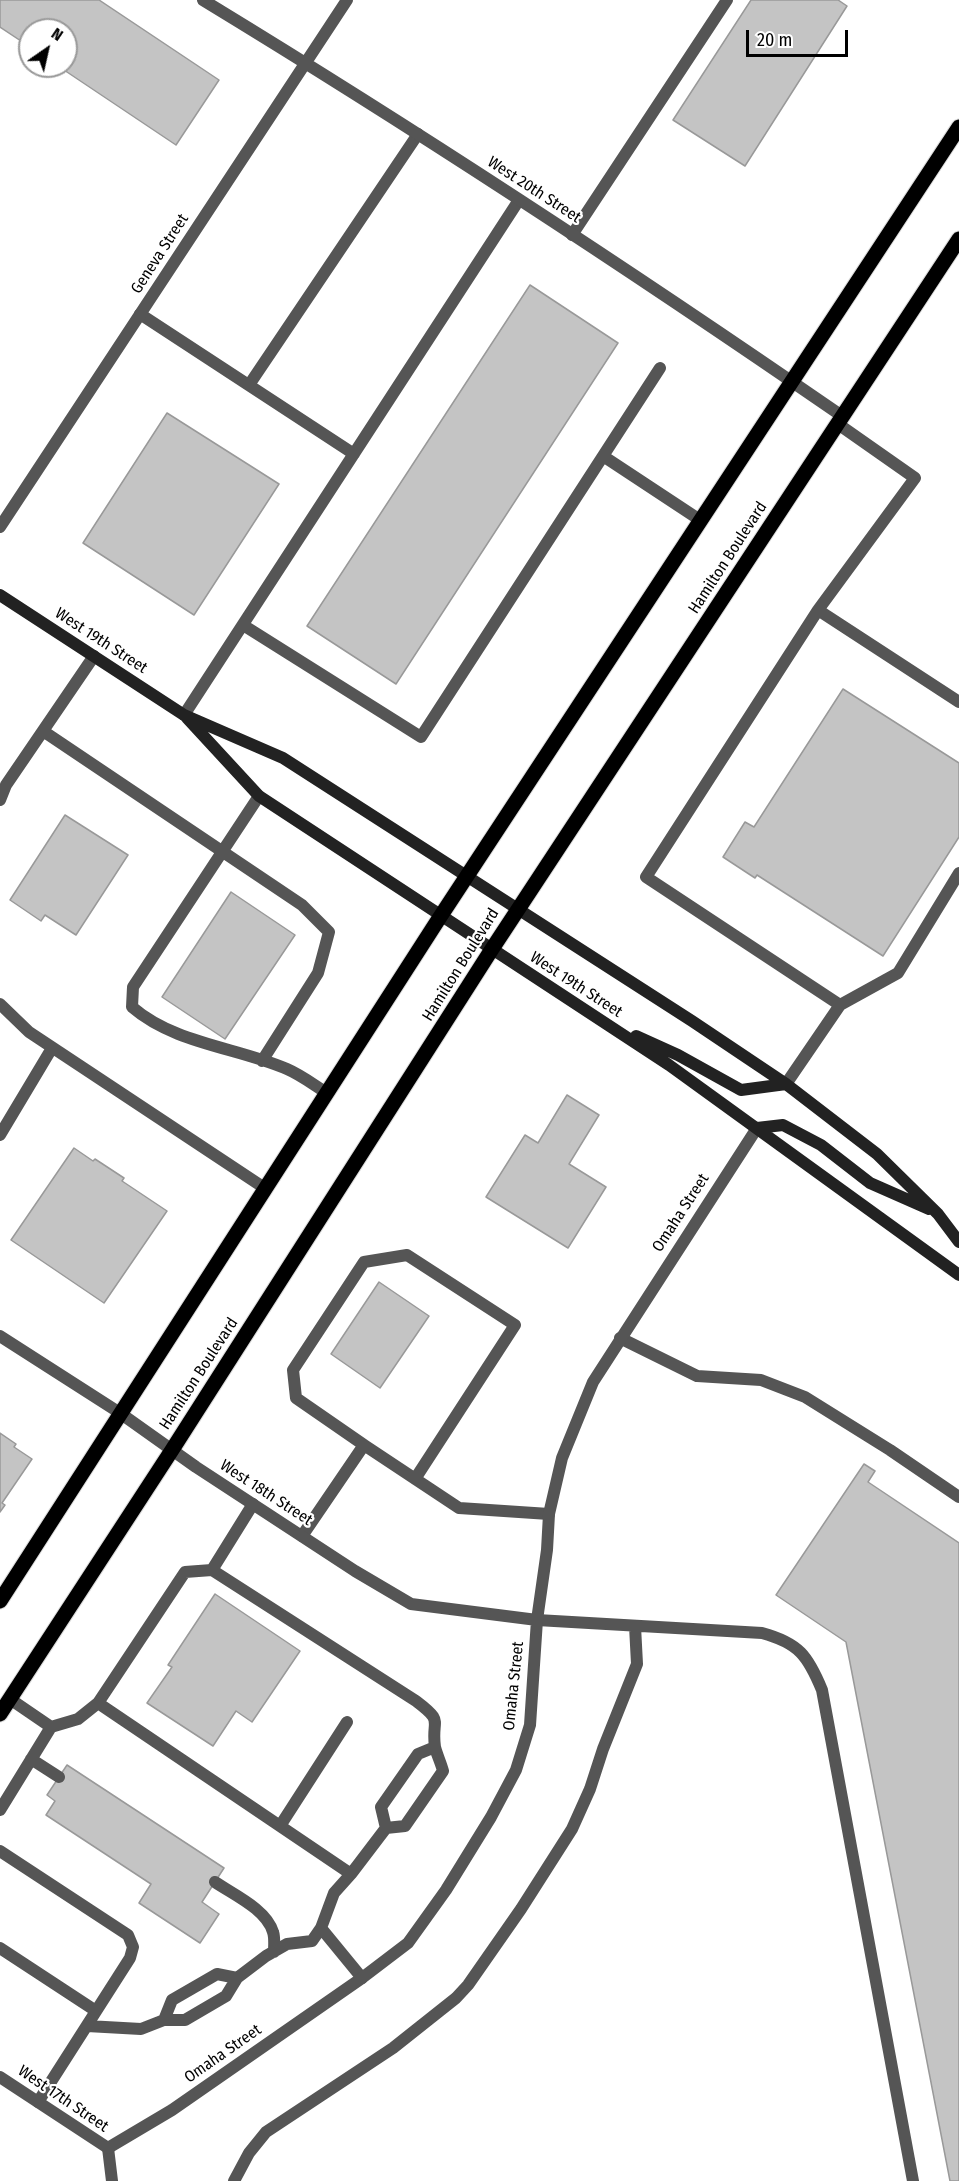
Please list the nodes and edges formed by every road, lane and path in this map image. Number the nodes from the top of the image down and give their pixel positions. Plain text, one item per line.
1 (203, 0) edge
2 (347, 0) edge
3 (727, 0) edge
4 (306, 62) junction
5 (959, 127) edge
6 (418, 135) junction
7 (519, 200) junction
8 (572, 235) junction
9 (959, 239) edge
10 (140, 314) junction
11 (660, 368) dead end
12 (791, 380) junction
13 (249, 385) junction
14 (840, 420) junction
15 (354, 454) junction
16 (603, 456) junction
17 (700, 520) junction
18 (0, 527) edge
19 (0, 595) edge
20 (818, 610) junction
21 (243, 625) junction
22 (94, 656) junction
23 (959, 702) edge
24 (184, 715) junction
25 (43, 730) junction
26 (259, 796) junction
27 (0, 800) edge
28 (222, 851) junction
29 (959, 873) edge
30 (467, 876) junction
31 (518, 910) junction
32 (440, 917) junction
33 (492, 949) junction
34 (0, 1004) edge
35 (840, 1005) junction
36 (603, 1022) junction
37 (52, 1048) junction
38 (262, 1061) junction
39 (786, 1084) junction
40 (327, 1093) junction
41 (757, 1128) junction
42 (0, 1135) edge
43 (266, 1189) junction
44 (938, 1214) junction
45 (959, 1242) edge
46 (959, 1275) edge
47 (0, 1336) edge
48 (620, 1338) junction
49 (120, 1413) junction
50 (364, 1445) junction
51 (172, 1450) junction
52 (415, 1479) junction
53 (959, 1497) edge
54 (253, 1504) junction
55 (549, 1514) junction
56 (302, 1536) junction
57 (212, 1570) junction
58 (0, 1601) edge
59 (537, 1620) junction
60 (635, 1626) junction
61 (10, 1699) junction
62 (98, 1703) junction
63 (0, 1714) edge
64 (347, 1722) dead end
65 (51, 1727) junction
66 (435, 1747) junction
67 (31, 1759) junction
68 (59, 1778) dead end
69 (0, 1810) edge
70 (280, 1826) junction
71 (386, 1827) junction
72 (0, 1851) edge
73 (351, 1874) junction
74 (215, 1882) dead end
75 (321, 1929) junction
76 (0, 1947) edge
77 (274, 1952) junction
78 (237, 1978) junction
79 (362, 1978) junction
80 (96, 2011) junction
81 (164, 2020) junction
82 (87, 2026) junction
83 (0, 2077) edge
84 (38, 2102) junction
85 (108, 2148) junction
86 (112, 2181) edge
87 (234, 2181) edge
88 (913, 2181) edge

1 - 4 street, West 20th Street
2 - 4 street, Geneva Street
3 - 8 street
4 - 6 street, West 20th Street
4 - 10 street, Geneva Street
5 - 12 main road
6 - 7 street, West 20th Street
6 - 13 street
7 - 8 street, West 20th Street
7 - 15 street
8 - 12 street, West 20th Street
9 - 14 main road, Hamilton Boulevard
10 - 13 street
10 - 18 street, Geneva Street
11 - 16 street
12 - 14 street, West 20th Street
12 - 17 main road
13 - 15 street
14 - 20 street, West 20th Street
14 - 31 main road, Hamilton Boulevard
15 - 21 street
16 - 17 street
16 - 21 street
17 - 30 main road
19 - 22 main road, West 19th Street
20 - 23 street
20 - 35 street
21 - 24 street
22 - 24 main road, West 19th Street
22 - 25 street
24 - 26 main road, West 19th Street
24 - 30 main road, West 19th Street
25 - 27 street
25 - 28 street
26 - 28 street
26 - 32 main road, West 19th Street
28 - 38 street
28 - 38 street
29 - 35 street
30 - 31 main road, West 19th Street
30 - 32 main road
31 - 33 main road, Hamilton Boulevard
31 - 39 main road, West 19th Street
32 - 33 main road, West 19th Street
32 - 40 main road
33 - 36 main road, West 19th Street
33 - 51 main road, Hamilton Boulevard
34 - 37 street
35 - 39 street
36 - 39 main road
36 - 41 main road, West 19th Street
37 - 42 street
37 - 43 street
38 - 40 street
39 - 44 main road, West 19th Street
40 - 43 main road
41 - 44 main road
41 - 46 main road, West 19th Street
41 - 48 street, Omaha Street
43 - 49 main road
44 - 45 main road, West 19th Street
47 - 49 street, West 18th Street
48 - 53 street
48 - 55 street, Omaha Street
49 - 51 street, West 18th Street
49 - 58 main road
50 - 52 street
50 - 52 street
50 - 56 street
51 - 54 street, West 18th Street
51 - 61 main road, Hamilton Boulevard
52 - 55 street
54 - 56 street, West 18th Street
54 - 57 street
55 - 59 street, Omaha Street
56 - 59 street, West 18th Street
57 - 62 street
57 - 66 street
59 - 60 street, West 18th Street
59 - 79 street, Omaha Street
60 - 87 street
60 - 88 street, West 18th Street
61 - 63 main road, Hamilton Boulevard
61 - 65 street
62 - 65 street
62 - 70 street
64 - 70 street
65 - 67 street
66 - 71 street
66 - 71 street
67 - 68 street
67 - 69 street
70 - 73 street
71 - 73 street
72 - 80 street
73 - 75 street
74 - 77 street
75 - 77 street
75 - 79 street
76 - 80 street
77 - 78 street
78 - 81 street
78 - 81 street
79 - 85 street, Omaha Street
80 - 82 street
81 - 82 street
82 - 84 street
83 - 84 street, West 17th Street
84 - 85 street, West 17th Street
85 - 86 street

